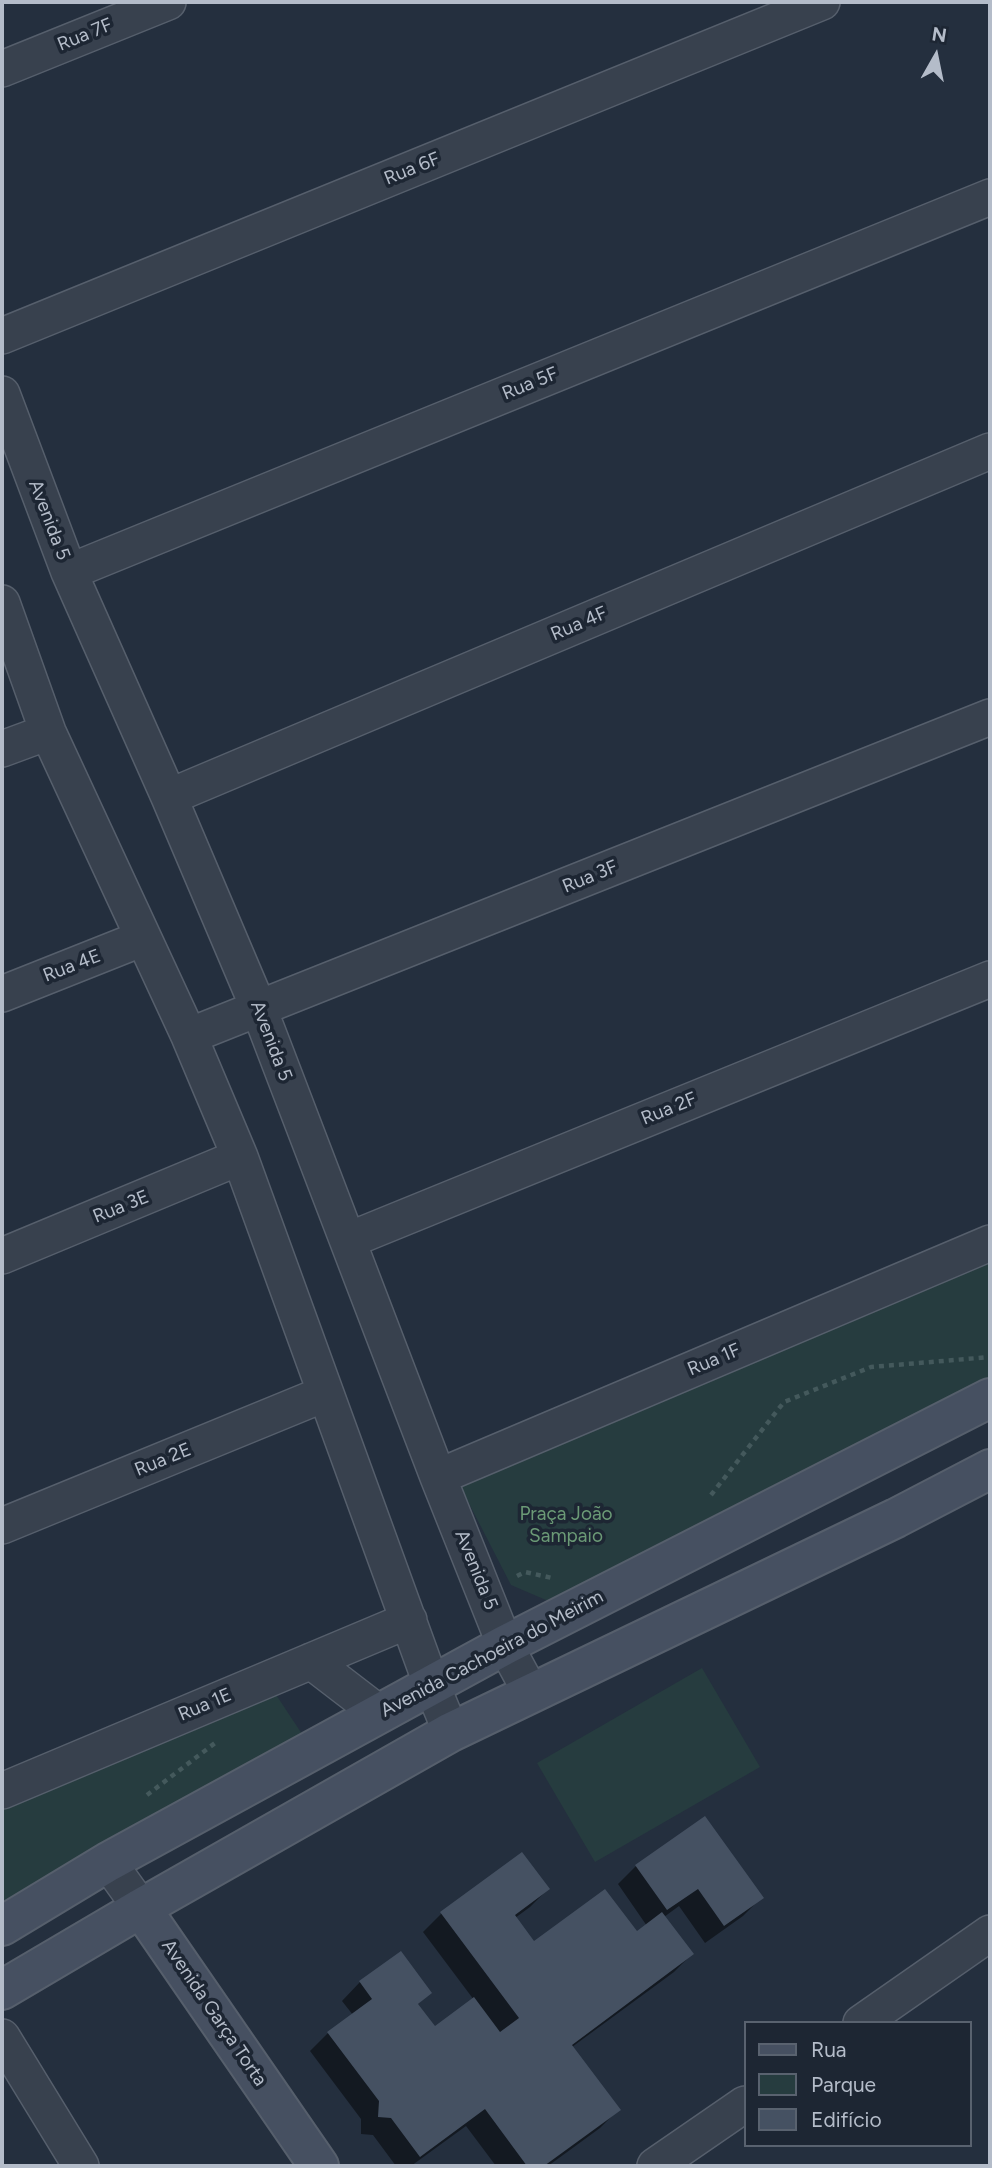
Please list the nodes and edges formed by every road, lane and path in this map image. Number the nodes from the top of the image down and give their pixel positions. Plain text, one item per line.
1 (168, 2) edge
2 (822, 2) edge
3 (2, 69) edge
4 (990, 197) edge
5 (2, 336) edge
6 (2, 394) edge
7 (990, 451) edge
8 (69, 572) junction
9 (2, 603) edge
10 (990, 717) edge
11 (48, 732) junction
12 (2, 749) edge
13 (169, 797) junction
14 (143, 938) junction
15 (990, 979) edge
16 (2, 994) edge
17 (259, 1009) junction
18 (189, 1036) junction
19 (240, 1157) junction
20 (348, 1240) junction
21 (990, 1244) edge
22 (2, 1256) edge
23 (324, 1394) junction
24 (990, 1398) edge
25 (990, 1469) edge
26 (438, 1477) junction
27 (2, 1526) edge
28 (409, 1620) junction
29 (505, 1644) junction
30 (311, 1661) junction
31 (432, 1686) junction
32 (531, 1693) junction
33 (380, 1714) junction
34 (451, 1732) junction
35 (2, 1791) edge
36 (108, 1861) junction
37 (141, 1908) junction
38 (2, 1926) edge
39 (990, 1933) edge
40 (2, 1990) edge
41 (864, 2021) edge
42 (2, 2037) edge
43 (744, 2105) edge
44 (81, 2166) edge
45 (319, 2166) edge
46 (655, 2166) edge

1 - 3 street, Rua 7F
2 - 5 street, Rua 6F
4 - 8 street, Rua 5F
6 - 8 street, Avenida 5
7 - 13 street, Rua 4F
8 - 13 street, Avenida 5
9 - 11 street
10 - 17 street, Rua 3F
11 - 12 street
11 - 14 street
13 - 17 street, Avenida 5
14 - 16 street, Rua 4E
14 - 18 street
15 - 20 street, Rua 2F
17 - 18 street, Rua 3F
17 - 20 street, Avenida 5
18 - 19 street
19 - 22 street, Rua 3E
19 - 23 street
20 - 26 street, Avenida 5
21 - 26 street, Rua 1F
23 - 27 street, Rua 2E
23 - 28 street
24 - 29 street, Avenida Cachoeira do Meirim
25 - 32 street
26 - 29 street, Avenida 5
28 - 30 street, Rua 1E
28 - 31 street
29 - 31 street, Avenida Cachoeira do Meirim
29 - 32 street, Avenida 5
30 - 33 street
30 - 35 street, Rua 1E
31 - 33 street, Avenida Cachoeira do Meirim
31 - 34 street
32 - 34 street
33 - 36 street, Avenida Cachoeira do Meirim
34 - 37 street
36 - 37 street, Avenida Garça Torta
36 - 38 street, Avenida Cachoeira do Meirim
37 - 40 street
37 - 45 street, Avenida Garça Torta
39 - 41 street
42 - 44 street
43 - 46 street

